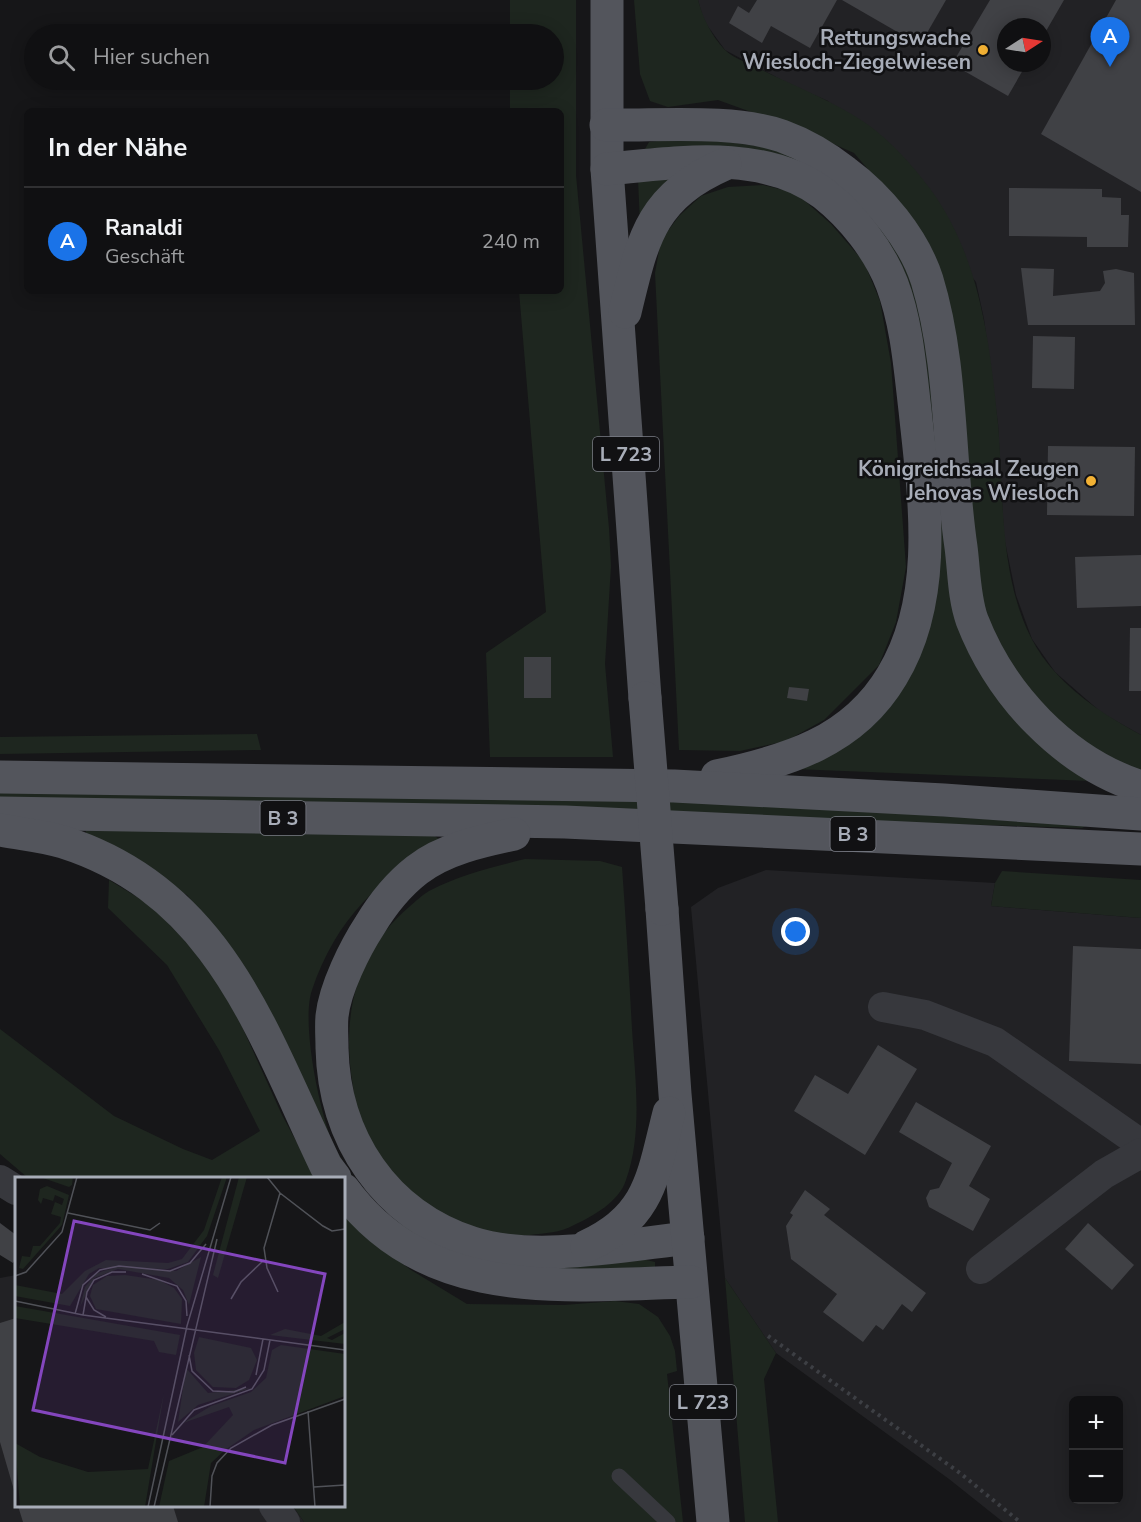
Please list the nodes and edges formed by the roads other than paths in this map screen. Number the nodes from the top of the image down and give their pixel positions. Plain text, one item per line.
1 (607, 0) edge
2 (606, 125) junction
3 (729, 163) junction
4 (607, 169) junction
5 (618, 343) junction
6 (0, 777) edge
7 (674, 786) junction
8 (1141, 787) edge
9 (0, 813) edge
10 (1141, 814) edge
11 (565, 822) junction
12 (0, 830) edge
13 (1141, 849) edge
14 (883, 1006) dead end
15 (675, 1094) junction
16 (1141, 1144) edge
17 (1141, 1154) edge
18 (334, 1177) edge
19 (0, 1180) edge
20 (15, 1190) edge
21 (345, 1191) edge
22 (688, 1238) junction
23 (576, 1251) junction
24 (981, 1269) dead end
25 (692, 1282) junction
26 (619, 1476) dead end
27 (275, 1507) edge
28 (285, 1522) edge
29 (668, 1522) edge
30 (713, 1522) edge

1 - 2 main road, L 723
2 - 4 main road, L 723
2 - 8 main road
3 - 4 main road
3 - 5 main road
3 - 7 main road
4 - 5 main road, L 723
5 - 15 main road, L 723, bridge
6 - 7 main road, B 3
7 - 10 main road, B 3
9 - 11 main road, B 3
11 - 13 main road, B 3
11 - 23 main road
12 - 18 main road
14 - 16 street
15 - 22 main road, L 723
15 - 23 main road
17 - 24 street
19 - 20 street
21 - 25 main road
22 - 23 main road
22 - 25 main road, L 723
25 - 30 main road, L 723
26 - 29 lane
27 - 28 street

